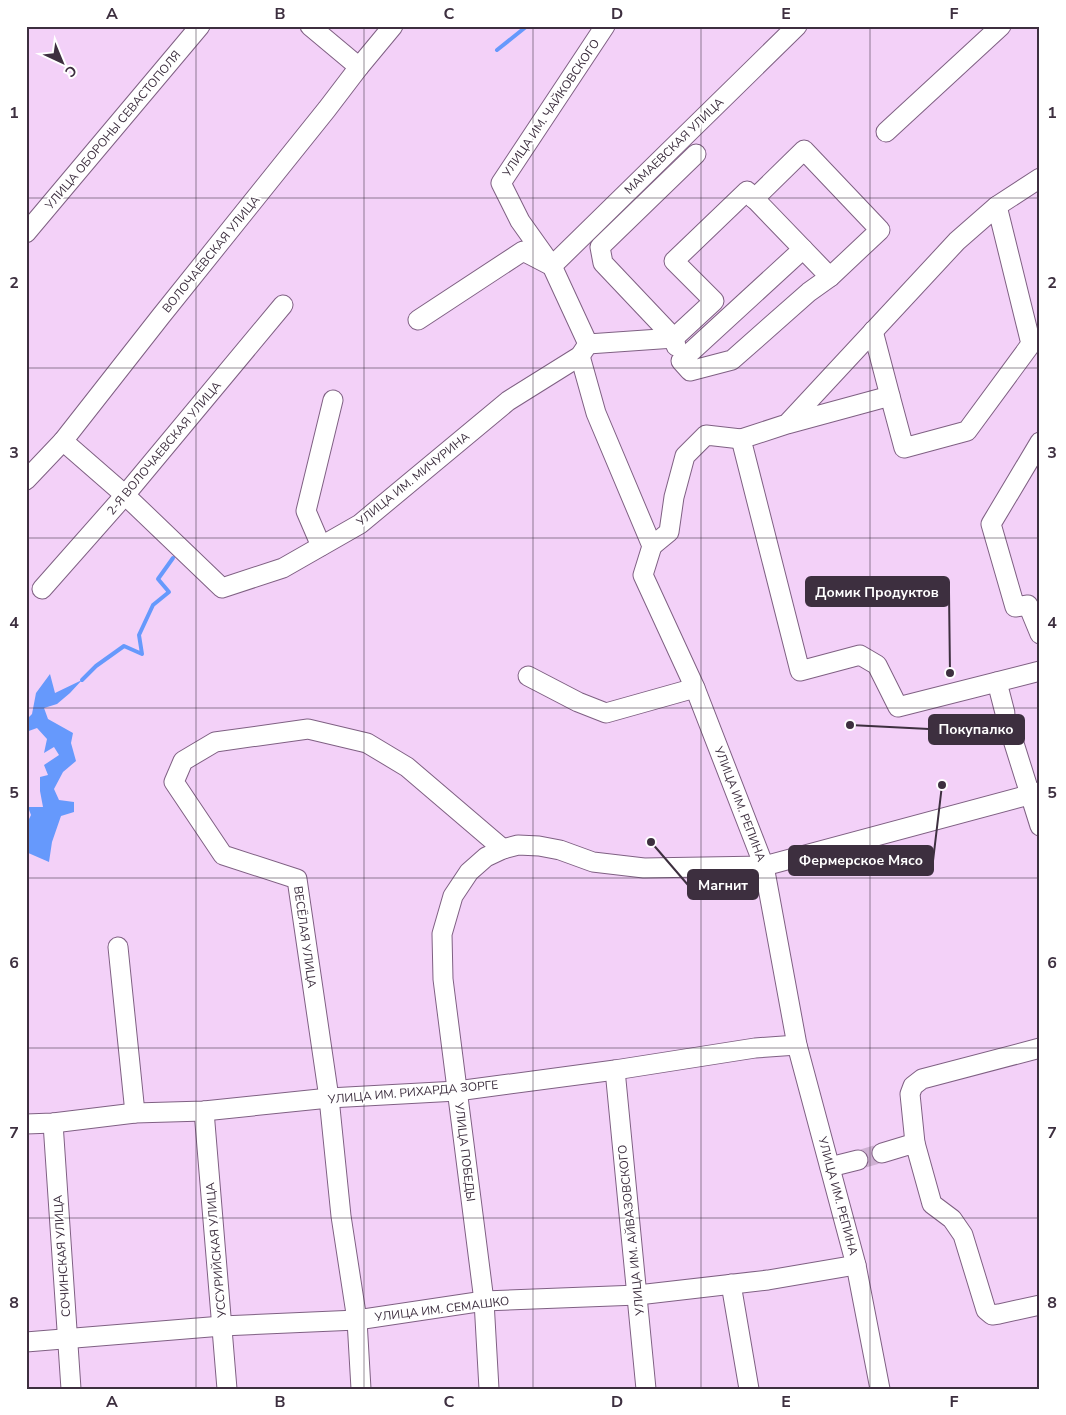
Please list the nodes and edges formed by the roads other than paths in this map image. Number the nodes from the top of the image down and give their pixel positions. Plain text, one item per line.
1 (200, 26) edge
2 (310, 26) edge
3 (393, 26) edge
4 (605, 26) edge
5 (797, 26) edge
6 (1001, 26) edge
7 (359, 67) junction
8 (886, 132) dead end
9 (696, 154) dead end
10 (1040, 178) edge
11 (754, 198) junction
12 (997, 206) junction
13 (26, 233) edge
14 (803, 249) junction
15 (552, 266) junction
16 (830, 277) junction
17 (283, 305) dead end
18 (418, 320) dead end
19 (873, 331) junction
20 (674, 338) junction
21 (584, 350) junction
22 (681, 361) junction
23 (890, 396) junction
24 (333, 400) dead end
25 (786, 424) junction
26 (741, 439) junction
27 (63, 441) junction
28 (1040, 442) edge
29 (26, 480) edge
30 (125, 495) junction
31 (321, 546) junction
32 (652, 546) junction
33 (42, 588) dead end
34 (1040, 634) edge
35 (1040, 671) edge
36 (528, 676) dead end
37 (997, 682) junction
38 (694, 688) junction
39 (1005, 713) tunnel mouth
40 (1012, 738) tunnel mouth
41 (1035, 793) edge
42 (1040, 826) edge
43 (503, 849) junction
44 (764, 866) junction
45 (118, 947) dead end
46 (798, 1045) junction
47 (1040, 1048) edge
48 (615, 1070) junction
49 (457, 1091) junction
50 (329, 1098) junction
51 (204, 1111) junction
52 (135, 1113) junction
53 (53, 1123) junction
54 (26, 1124) edge
55 (915, 1143) junction
56 (882, 1153) tunnel mouth
57 (858, 1160) tunnel mouth
58 (830, 1167) junction
59 (856, 1265) junction
60 (731, 1284) junction
61 (638, 1295) junction
62 (484, 1302) junction
63 (1040, 1305) edge
64 (357, 1320) junction
65 (222, 1326) junction
66 (68, 1338) junction
67 (26, 1342) edge
68 (71, 1389) edge
69 (227, 1389) edge
70 (362, 1389) edge
71 (489, 1389) edge
72 (646, 1389) edge
73 (749, 1389) edge
74 (880, 1389) edge

1 - 13 street, УЛИЦА ОБОРОНЫ СЕВАСТОПОЛЯ
2 - 7 street
3 - 7 street, ВОЛОЧАЕВСКАЯ УЛИЦА
4 - 15 street, УЛИЦА ИМ. ЧАЙКОВСКОГО
5 - 15 street, МАМАЕВСКАЯ УЛИЦА
6 - 8 street
7 - 27 street, ВОЛОЧАЕВСКАЯ УЛИЦА
9 - 20 street
10 - 12 street
11 - 14 street
11 - 16 street
11 - 20 street
12 - 19 street
12 - 23 street
14 - 16 street
14 - 22 street
15 - 18 street
15 - 21 street
16 - 22 street
17 - 30 street, 2-Я ВОЛОЧАЕВСКАЯ УЛИЦА
19 - 23 street
19 - 25 street
20 - 21 street
20 - 22 street
21 - 31 street, УЛИЦА ИМ. МИЧУРИНА
21 - 32 street
23 - 25 street
24 - 31 street
25 - 26 street
26 - 32 street
26 - 37 street
27 - 29 street, ВОЛОЧАЕВСКАЯ УЛИЦА
27 - 30 street
28 - 34 street
30 - 31 street, УЛИЦА ИМ. МИЧУРИНА
30 - 33 street, 2-Я ВОЛОЧАЕВСКАЯ УЛИЦА
32 - 38 street, УЛИЦА ИМ. РЕПИНА
35 - 37 street
36 - 38 street
37 - 39 street
38 - 44 street, УЛИЦА ИМ. РЕПИНА
40 - 41 street
41 - 42 street
41 - 44 street
43 - 44 street
43 - 49 street, УЛИЦА ПОБЕДЫ
43 - 50 street, ВЕСЁЛАЯ УЛИЦА
44 - 46 street, УЛИЦА ИМ. РЕПИНА
45 - 52 street
46 - 48 street, УЛИЦА ИМ. РИХАРДА ЗОРГЕ
46 - 58 street, УЛИЦА ИМ. РЕПИНА
47 - 55 street
48 - 49 street, УЛИЦА ИМ. РИХАРДА ЗОРГЕ
48 - 61 street, УЛИЦА ИМ. АЙВАЗОВСКОГО
49 - 50 street, УЛИЦА ИМ. РИХАРДА ЗОРГЕ
49 - 62 street, УЛИЦА ПОБЕДЫ
50 - 51 street, УЛИЦА ИМ. РИХАРДА ЗОРГЕ
50 - 64 street, ВЕСЁЛАЯ УЛИЦА
51 - 52 street, УЛИЦА ИМ. РИХАРДА ЗОРГЕ
51 - 65 street, УССУРИЙСКАЯ УЛИЦА
52 - 53 street, УЛИЦА ИМ. РИХАРДА ЗОРГЕ
53 - 54 street, УЛИЦА ИМ. РИХАРДА ЗОРГЕ
53 - 66 street, СОЧИНСКАЯ УЛИЦА
55 - 56 street
55 - 63 street
57 - 58 street
58 - 59 street, УЛИЦА ИМ. РЕПИНА
59 - 60 street, УЛИЦА ИМ. СЕМАШКО
59 - 74 street, УЛИЦА ИМ. РЕПИНА
60 - 61 street, УЛИЦА ИМ. СЕМАШКО
60 - 73 street
61 - 62 street, УЛИЦА ИМ. СЕМАШКО
61 - 72 street, УЛИЦА ИМ. АЙВАЗОВСКОГО
62 - 64 street, УЛИЦА ИМ. СЕМАШКО
62 - 71 street, УЛИЦА ПОБЕДЫ
64 - 65 street, УЛИЦА ИМ. СЕМАШКО
64 - 70 street, ВЕСЁЛАЯ УЛИЦА
65 - 66 street, УЛИЦА ИМ. СЕМАШКО
65 - 69 street, УССУРИЙСКАЯ УЛИЦА
66 - 67 street, УЛИЦА ИМ. СЕМАШКО
66 - 68 street, СОЧИНСКАЯ УЛИЦА

